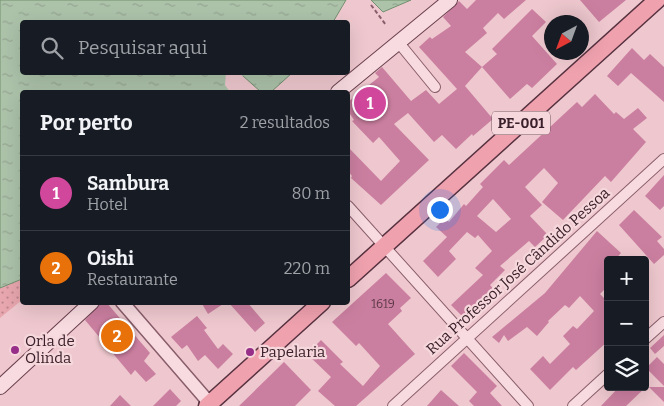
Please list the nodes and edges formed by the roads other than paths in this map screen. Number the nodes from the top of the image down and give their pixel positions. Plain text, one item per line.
1 (450, 0) edge
2 (657, 0) edge
3 (399, 43) junction
4 (435, 87) dead end
5 (340, 90) edge
6 (664, 159) edge
7 (350, 208) edge
8 (384, 246) junction
9 (350, 277) edge
10 (89, 305) edge
11 (125, 305) edge
12 (319, 305) edge
13 (664, 322) edge
14 (649, 335) edge
15 (465, 337) junction
16 (604, 378) edge
17 (0, 387) edge
18 (210, 405) edge
19 (392, 406) edge
20 (528, 406) edge
21 (573, 406) edge

1 - 3 main road
2 - 8 main road, PE-001
3 - 4 street
3 - 5 main road
6 - 15 street, Rua Professor José Cândido Pessoa
7 - 8 street
8 - 9 main road, PE-001
8 - 15 street
10 - 17 main road
11 - 18 street
12 - 18 main road
13 - 14 street
15 - 19 street, Rua Professor José Cândido Pessoa
15 - 20 street
16 - 21 street

